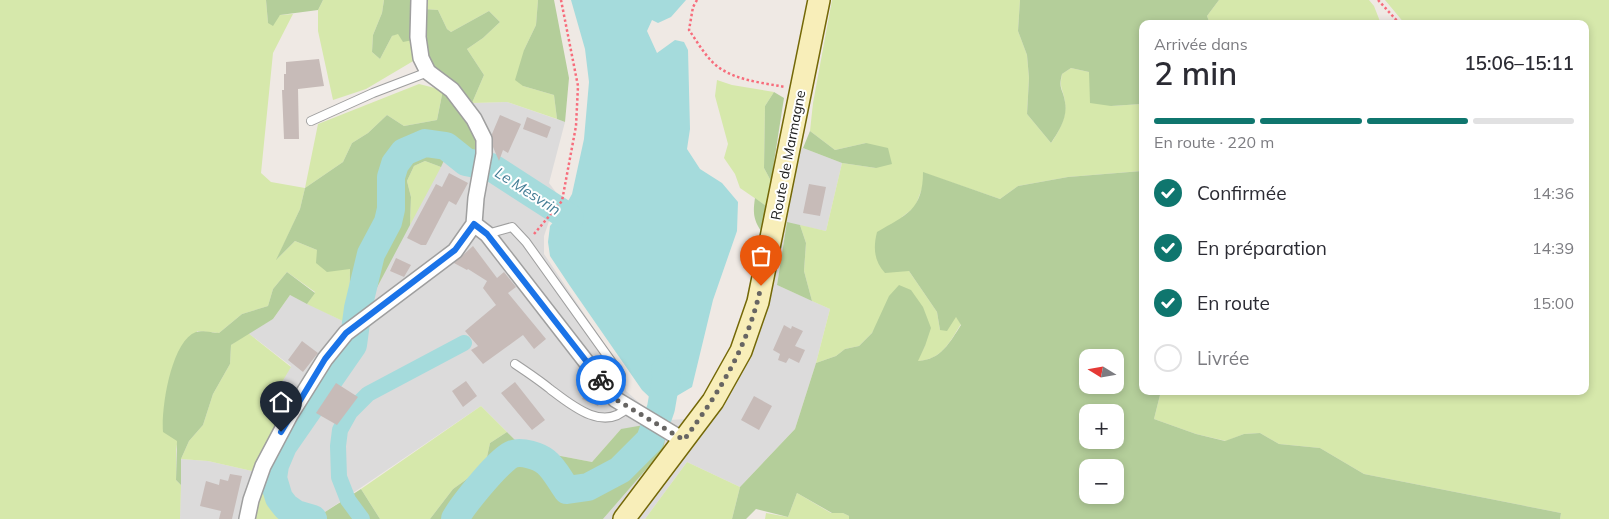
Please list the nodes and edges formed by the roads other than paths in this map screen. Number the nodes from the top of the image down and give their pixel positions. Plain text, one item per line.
1 (419, 0) edge
2 (818, 0) edge
3 (428, 72) junction
4 (312, 121) dead end
5 (474, 224) junction
6 (487, 234) junction
7 (515, 364) dead end
8 (610, 392) junction
9 (628, 407) junction
10 (676, 435) junction
11 (247, 519) edge
12 (624, 519) edge

1 - 3 street
2 - 10 main road, Route de Marmagne
3 - 4 lane
3 - 5 street
5 - 6 street
5 - 11 street
6 - 8 street
6 - 8 lane
7 - 9 lane
8 - 9 street
9 - 10 street
10 - 12 main road, Route de Marmagne

